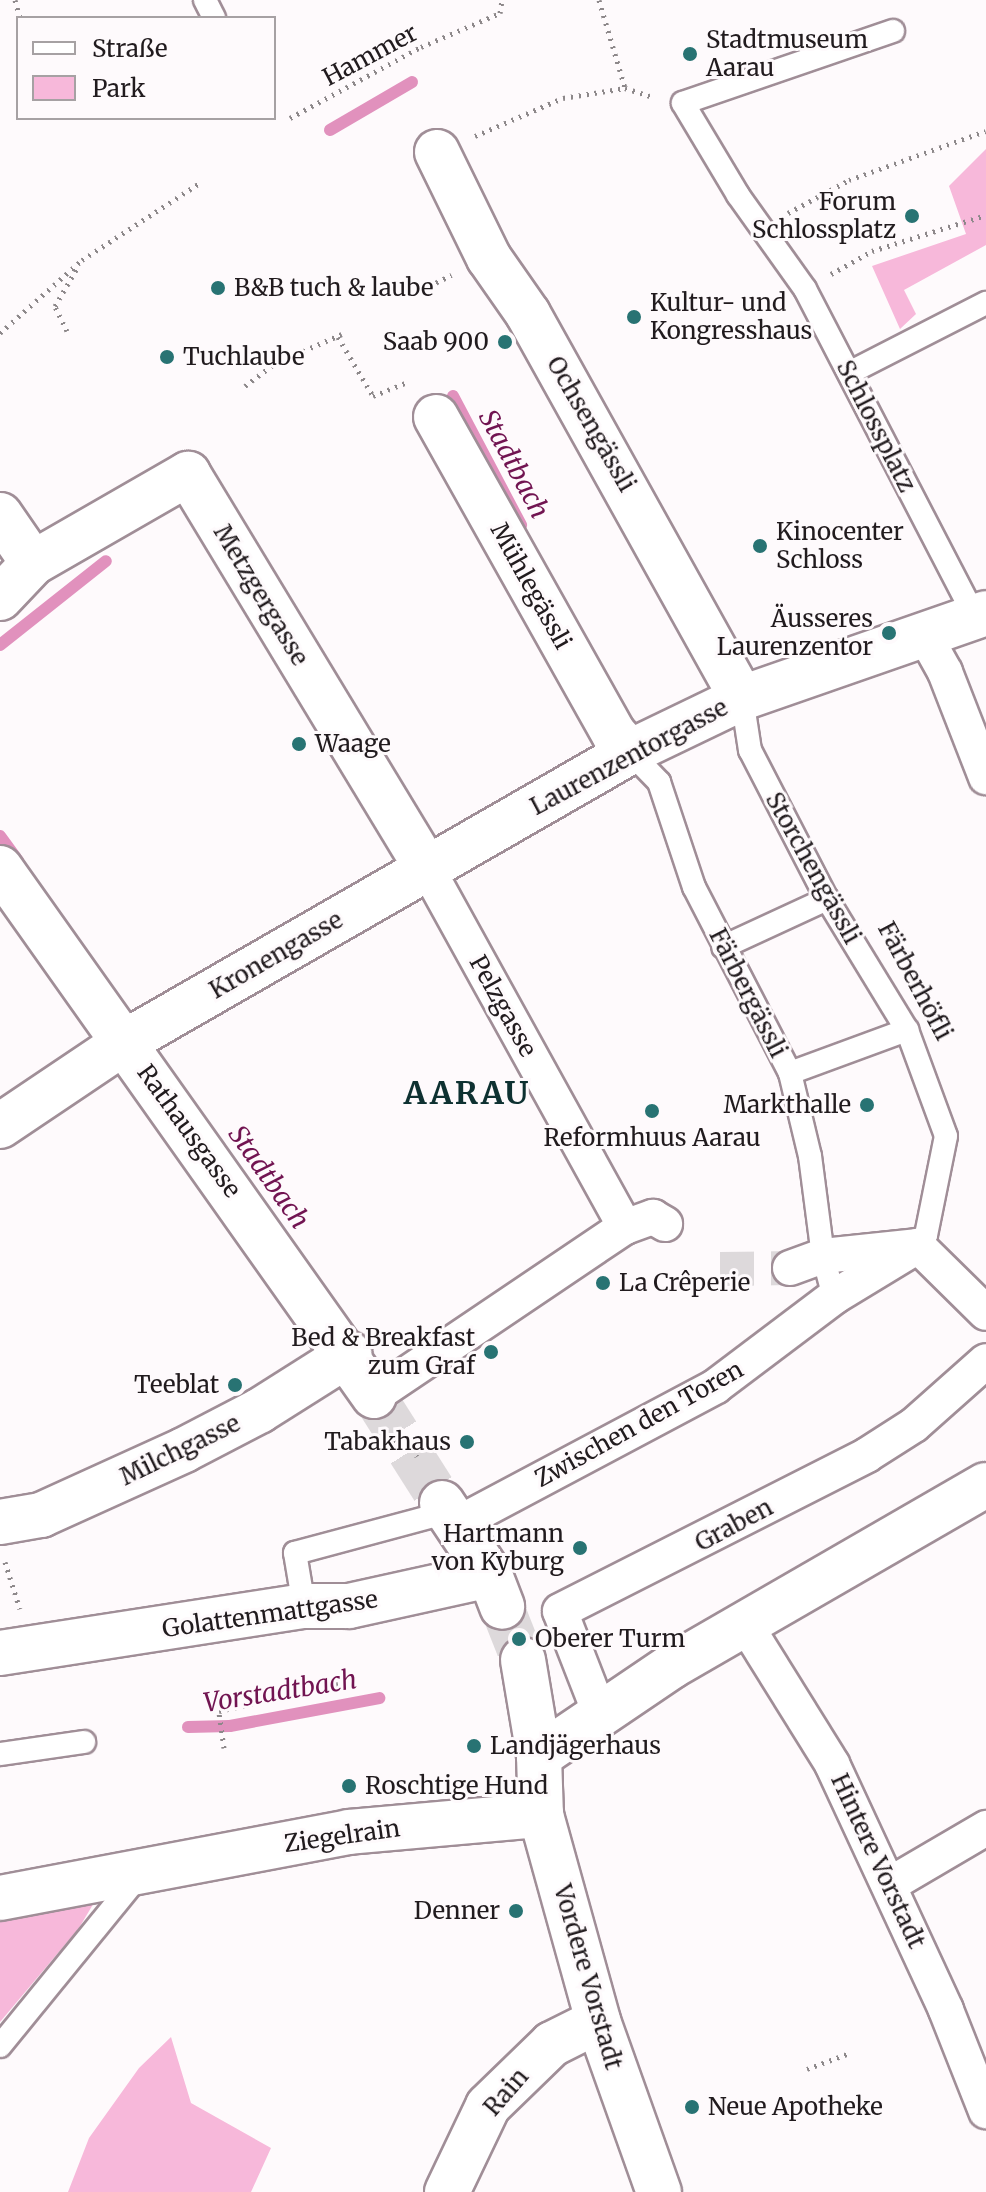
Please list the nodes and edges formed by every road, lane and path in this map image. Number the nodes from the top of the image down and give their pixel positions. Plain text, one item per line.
1 (502, 0) edge
2 (599, 0) edge
3 (893, 31) dead end
4 (290, 118) dead end
5 (986, 131) edge
6 (437, 152) joint
7 (198, 184) dead end
8 (986, 215) edge
9 (761, 227) junction
10 (82, 260) junction
11 (805, 289) junction
12 (986, 303) edge
13 (67, 331) dead end
14 (0, 333) edge
15 (849, 373) junction
16 (411, 381) dead end
17 (245, 386) dead end
18 (436, 417) dead end
19 (0, 515) edge
20 (33, 563) junction
21 (0, 598) edge
22 (981, 615) edge
23 (925, 636) junction
24 (742, 698) junction
25 (630, 752) junction
26 (986, 777) edge
27 (0, 868) edge
28 (428, 870) junction
29 (827, 899) junction
30 (723, 947) junction
31 (907, 1030) junction
32 (125, 1042) junction
33 (790, 1073) junction
34 (0, 1126) edge
35 (665, 1224) dead end
36 (625, 1227) junction
37 (918, 1246) junction
38 (823, 1256) junction
39 (790, 1268) tunnel mouth
40 (825, 1306) junction
41 (986, 1313) edge
42 (349, 1354) junction
43 (986, 1361) edge
44 (384, 1406) junction
45 (417, 1456) dead end
46 (986, 1485) edge
47 (449, 1513) junction
48 (0, 1522) edge
49 (0, 1547) edge
50 (304, 1606) junction
51 (745, 1624) junction
52 (12, 1637) edge
53 (523, 1660) tunnel mouth
54 (338, 1684) dead end
55 (599, 1711) junction
56 (84, 1742) dead end
57 (224, 1748) dead end
58 (0, 1754) edge
59 (539, 1756) junction
60 (541, 1815) junction
61 (986, 1828) edge
62 (144, 1869) junction
63 (889, 1885) junction
64 (8, 1888) edge
65 (598, 2021) junction
66 (0, 2046) edge
67 (847, 2054) dead end
68 (807, 2069) dead end
69 (986, 2111) edge
70 (451, 2190) edge
71 (659, 2192) edge

1 - 4 path, Hammer
2 - 6 path
3 - 9 lane, Schlossplatz
5 - 9 path
6 - 24 street, Ochsengässli
7 - 10 path
8 - 11 path
9 - 11 lane, Schlossplatz
10 - 13 path
10 - 14 path
11 - 15 lane, Schlossplatz
12 - 15 lane
15 - 22 lane, Schlossplatz
16 - 17 path
18 - 25 street, Mühlegässli
19 - 20 street
20 - 21 street
20 - 28 street, Metzgergasse
22 - 23 street, Laurenzentorgasse
23 - 24 street, Laurenzentorgasse
23 - 26 street
24 - 25 street, Laurenzentorgasse
24 - 29 lane, Storchengässli
25 - 28 street, Laurenzentorgasse
25 - 30 lane, Färbergässli
27 - 32 street, Rathausgasse
28 - 32 street, Kronengasse
28 - 36 street, Pelzgasse
29 - 30 lane
29 - 31 lane, Storchengässli
30 - 33 lane, Färbergässli
31 - 33 lane
31 - 37 lane, Storchengässli
32 - 34 street, Kronengasse
32 - 42 street, Rathausgasse
33 - 38 lane, Färbergässli
35 - 36 street
36 - 44 street
37 - 38 street
37 - 40 street, Zwischen den Toren
37 - 41 street
38 - 39 street
38 - 40 lane, Färbergässli
40 - 47 street, Zwischen den Toren
42 - 44 street, Rathausgasse
42 - 48 street, Milchgasse
43 - 55 street, Graben
44 - 45 path
46 - 51 street
47 - 50 lane
47 - 50 street, Golattenmattgasse
49 - 52 path
50 - 52 street, Golattenmattgasse
51 - 55 street
51 - 63 street, Hintere Vorstadt
53 - 59 street
54 - 57 path
55 - 59 street
56 - 58 lane
59 - 60 street, Vordere Vorstadt
60 - 62 street, Ziegelrain
60 - 65 street, Vordere Vorstadt
61 - 63 street
62 - 64 street, Ziegelrain
62 - 66 lane
63 - 69 street, Hintere Vorstadt
65 - 70 street, Rain
65 - 71 street, Vordere Vorstadt
67 - 68 path

